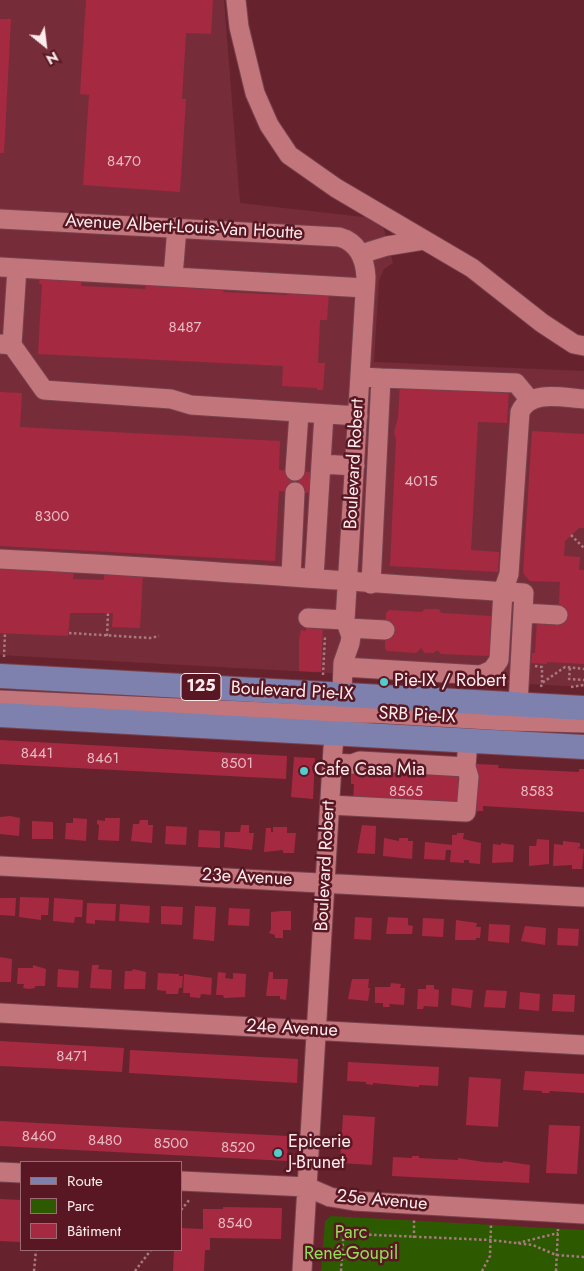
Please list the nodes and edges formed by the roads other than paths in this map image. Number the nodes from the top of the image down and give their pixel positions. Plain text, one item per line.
1 (236, 0) edge
2 (0, 219) edge
3 (176, 227) junction
4 (424, 240) junction
5 (361, 254) junction
6 (9, 268) edge
7 (172, 277) junction
8 (365, 288) junction
9 (6, 344) edge
10 (584, 346) edge
11 (360, 377) junction
12 (381, 378) junction
13 (530, 400) junction
14 (584, 400) edge
15 (299, 413) junction
16 (324, 414) junction
17 (358, 416) junction
18 (321, 464) junction
19 (355, 466) junction
20 (295, 471) dead end
21 (295, 492) dead end
22 (0, 559) edge
23 (291, 576) junction
24 (314, 577) junction
25 (348, 581) junction
26 (371, 584) junction
27 (503, 592) junction
28 (523, 613) junction
29 (558, 615) dead end
30 (308, 618) dead end
31 (347, 624) junction
32 (385, 630) dead end
33 (343, 667) junction
34 (2, 669) edge
35 (61, 679) junction
36 (0, 700) edge
37 (177, 707) junction
38 (584, 708) edge
39 (512, 713) junction
40 (338, 714) junction
41 (0, 715) edge
42 (584, 723) edge
43 (405, 737) junction
44 (584, 739) edge
45 (468, 740) junction
46 (584, 747) edge
47 (332, 763) junction
48 (403, 763) junction
49 (466, 766) junction
50 (330, 805) junction
51 (0, 866) edge
52 (325, 882) junction
53 (584, 897) edge
54 (0, 1013) edge
55 (317, 1030) junction
56 (584, 1045) edge
57 (0, 1172) edge
58 (20, 1173) edge
59 (182, 1181) edge
60 (307, 1187) junction
61 (584, 1214) edge
62 (302, 1271) edge

1 - 4 street
2 - 3 street, Avenue Albert-Louis-Van Houtte
3 - 5 street, Avenue Albert-Louis-Van Houtte
3 - 7 street
4 - 5 street
4 - 10 street
5 - 8 street, Boulevard Robert
6 - 7 street
6 - 9 street
7 - 8 street
8 - 11 street, Boulevard Robert
9 - 15 street
11 - 12 street
11 - 17 street, Boulevard Robert
12 - 13 street
12 - 26 street
13 - 14 street
13 - 27 street
15 - 16 street
15 - 20 street
16 - 17 street
16 - 18 street
17 - 19 street, Boulevard Robert
18 - 19 street
18 - 24 street
19 - 25 street, Boulevard Robert
21 - 23 street
22 - 23 street
23 - 24 street
24 - 25 street
25 - 26 street
25 - 31 street, Boulevard Robert
26 - 27 street
27 - 28 street
27 - 33 street
28 - 29 street
28 - 39 street
30 - 31 street
31 - 32 street
31 - 33 street, Boulevard Robert
33 - 40 street, Boulevard Robert
34 - 35 main road, Boulevard Pie-IX / 125
35 - 37 street
35 - 40 main road, Boulevard Pie-IX / 125
36 - 37 street
37 - 40 street
38 - 39 main road, Boulevard Pie-IX / 125
39 - 40 main road, Boulevard Pie-IX / 125
39 - 42 street
39 - 44 street
40 - 41 main road, Boulevard Pie-IX / 125
40 - 43 main road, Boulevard Pie-IX / 125
40 - 47 street, Boulevard Robert
43 - 45 main road, Boulevard Pie-IX / 125
43 - 48 street
45 - 46 main road, Boulevard Pie-IX / 125
45 - 49 street
47 - 48 street
47 - 50 street, Boulevard Robert
48 - 49 street
49 - 50 street
50 - 52 street, Boulevard Robert
51 - 52 street, 23e Avenue
52 - 53 street, 23e Avenue
52 - 55 street, Boulevard Robert
54 - 55 street, 24e Avenue
55 - 56 street, 24e Avenue
55 - 60 street, Boulevard Robert
57 - 58 street
59 - 60 street, 25e Avenue
60 - 61 street, 25e Avenue
60 - 62 street, Boulevard Robert

